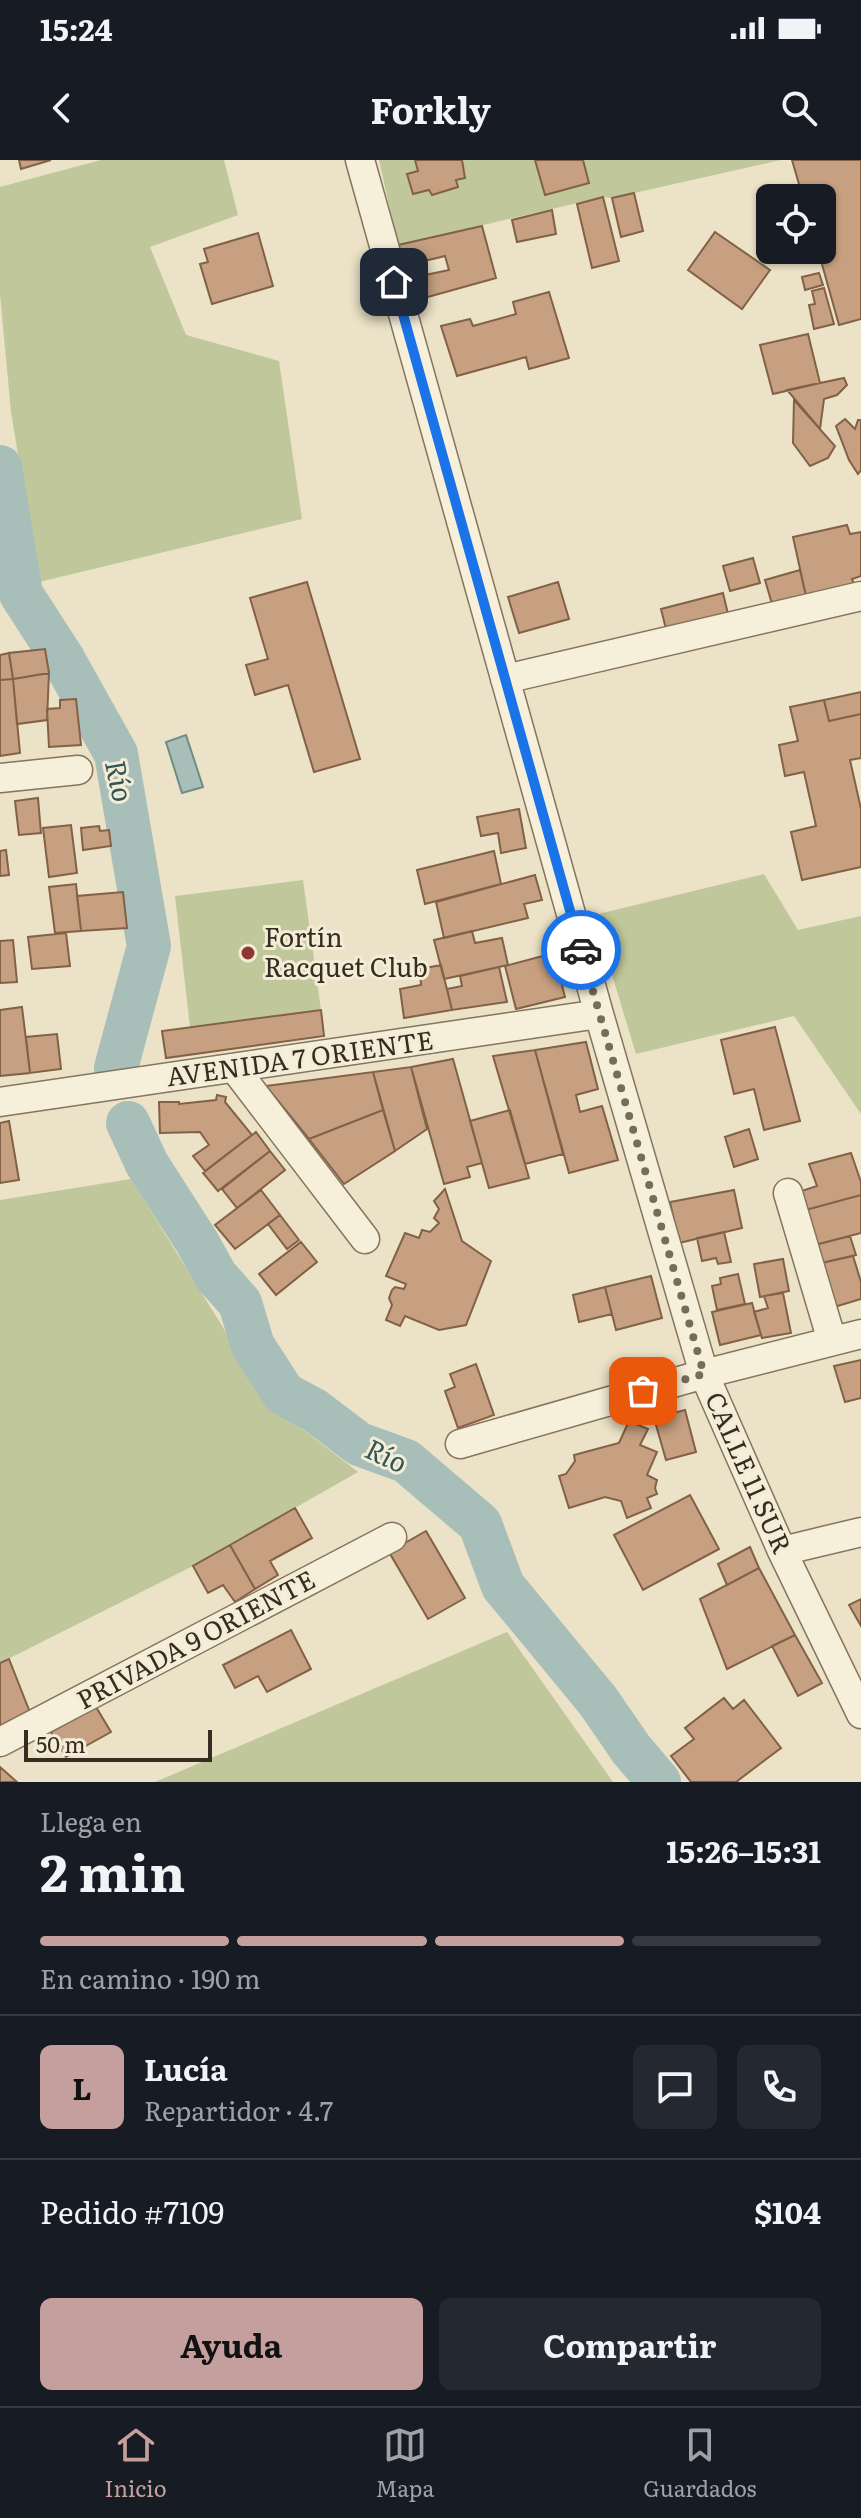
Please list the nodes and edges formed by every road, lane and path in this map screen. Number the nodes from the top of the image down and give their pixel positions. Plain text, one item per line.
1 (360, 160) edge
2 (861, 596) edge
3 (505, 679) junction
4 (78, 770) dead end
5 (0, 778) edge
6 (599, 1014) junction
7 (235, 1069) junction
8 (0, 1102) edge
9 (788, 1193) dead end
10 (365, 1239) dead end
11 (861, 1334) edge
12 (832, 1341) junction
13 (704, 1374) junction
14 (460, 1444) dead end
15 (861, 1532) edge
16 (392, 1537) dead end
17 (782, 1551) junction
18 (861, 1714) edge
19 (0, 1742) edge

1 - 3 street, CALLE 11 SUR
2 - 3 street
3 - 6 street, CALLE 11 SUR
4 - 5 street
6 - 7 street, AVENIDA 7 ORIENTE
6 - 13 street, CALLE 11 SUR
7 - 8 street, AVENIDA 7 ORIENTE
7 - 10 street
9 - 12 street
11 - 12 street
12 - 13 street
13 - 14 street
13 - 17 street, CALLE 11 SUR
15 - 17 street
16 - 19 street, PRIVADA 9 ORIENTE
17 - 18 street, CALLE 11 SUR

